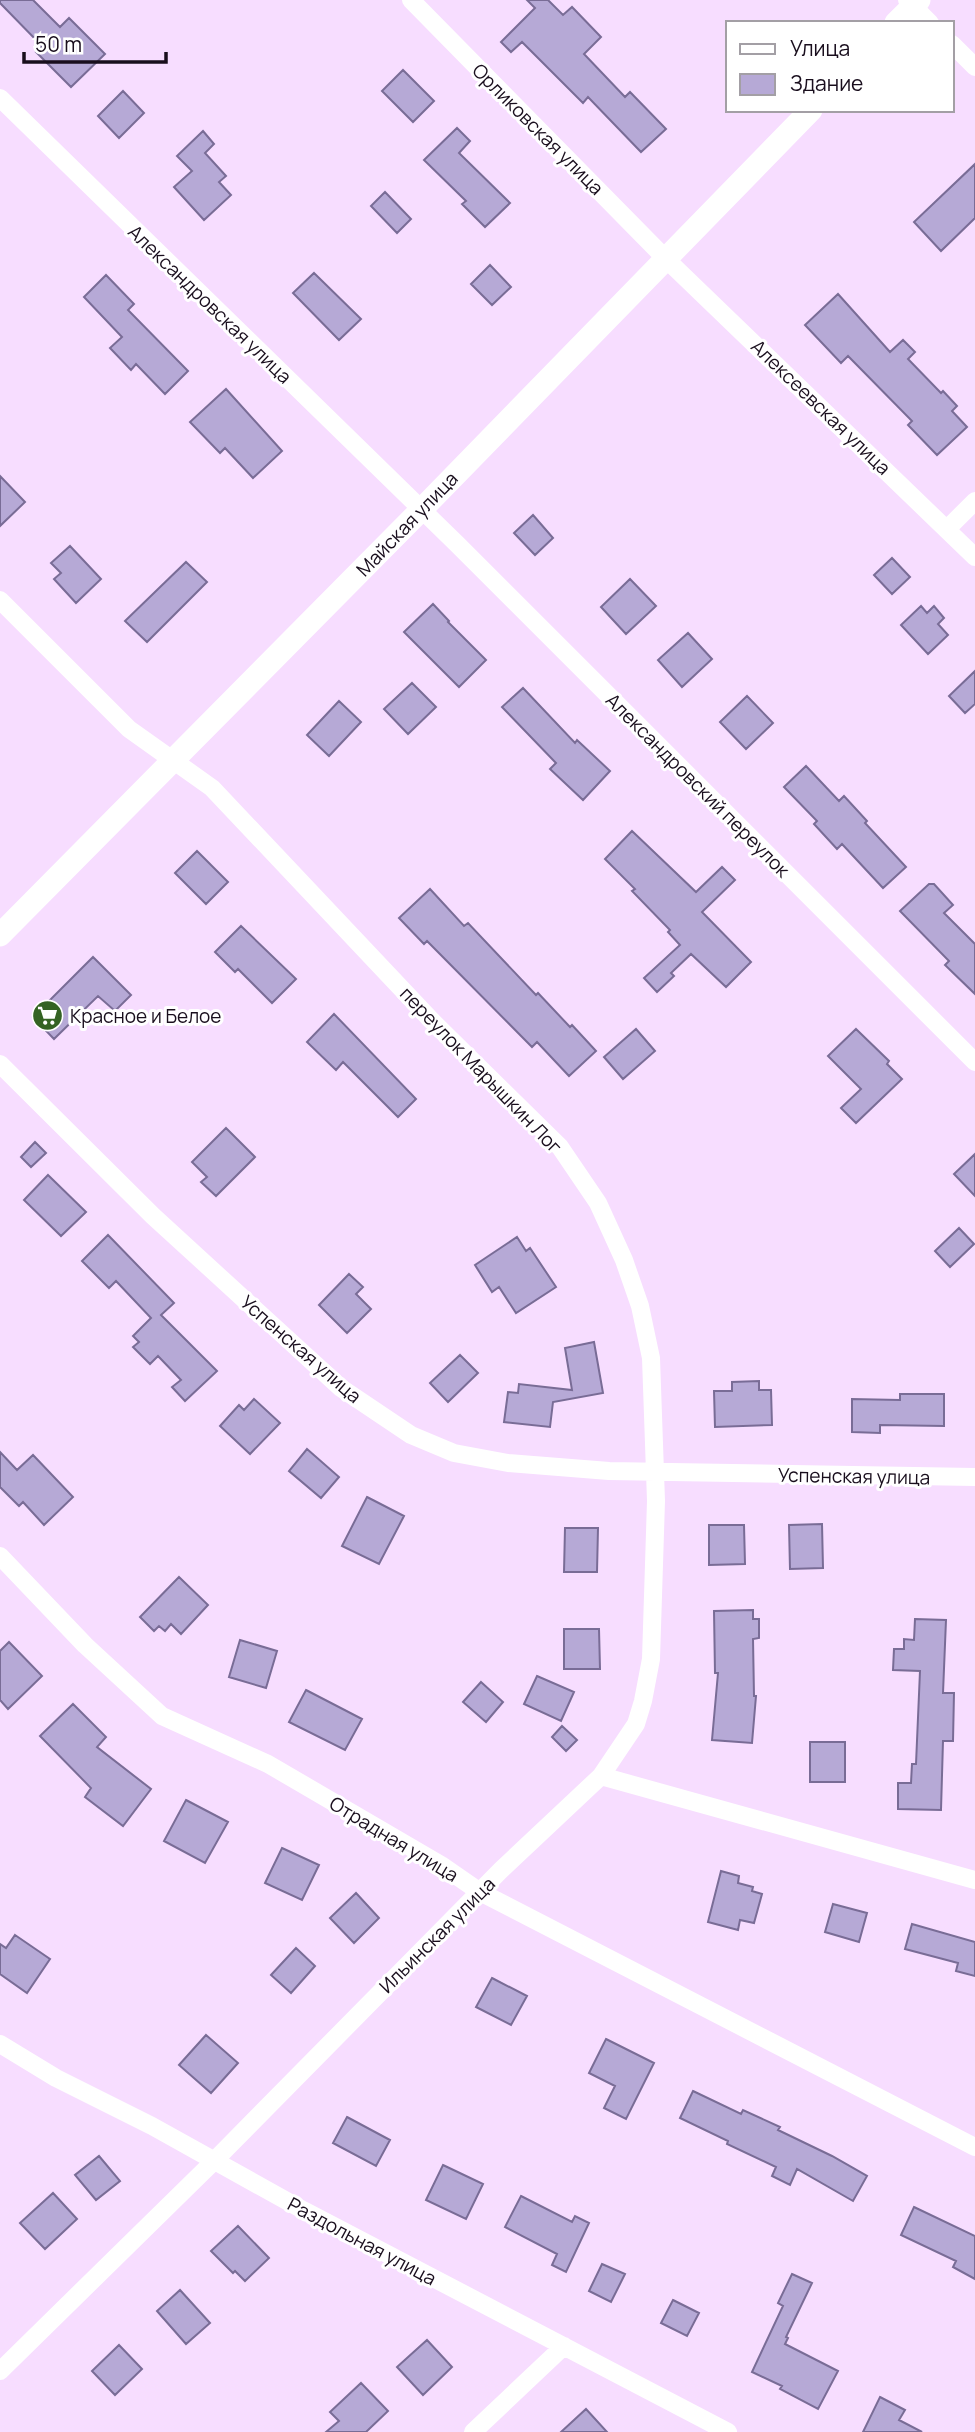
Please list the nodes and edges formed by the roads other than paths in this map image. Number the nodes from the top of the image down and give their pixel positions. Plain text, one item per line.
1 (411, 0) edge
2 (913, 2) edge
3 (899, 21) edge
4 (928, 21) edge
5 (954, 46) edge
6 (975, 67) edge
7 (0, 99) edge
8 (809, 112) edge
9 (666, 259) junction
10 (975, 501) edge
11 (421, 510) junction
12 (947, 529) junction
13 (975, 557) edge
14 (0, 600) edge
15 (174, 761) junction
16 (0, 935) edge
17 (975, 1062) edge
18 (0, 1064) edge
19 (655, 1471) junction
20 (975, 1477) edge
21 (0, 1556) edge
22 (601, 1776) junction
23 (975, 1880) edge
24 (480, 1892) junction
25 (0, 2044) edge
26 (975, 2147) edge
27 (213, 2162) junction
28 (564, 2346) junction
29 (0, 2371) edge
30 (473, 2432) edge
31 (728, 2432) edge

1 - 9 street, Орликовская улица
2 - 3 street
2 - 4 street
5 - 6 street
7 - 11 street, Александровская улица
8 - 9 street, Майская улица
9 - 11 street, Майская улица
9 - 12 street, Алексеевская улица
10 - 12 street
11 - 15 street, Майская улица
11 - 17 street, Александровский переулок
12 - 13 street, Алексеевская улица
14 - 15 street, переулок Марышкин Лог
15 - 16 street, Майская улица
15 - 19 street, переулок Марышкин Лог
18 - 19 street, Успенская улица
19 - 20 street, Успенская улица
19 - 22 street, переулок Марышкин Лог
21 - 24 street, Отрадная улица
22 - 23 street
22 - 24 street, Ильинская улица
24 - 26 street, Отрадная улица
24 - 27 street, Ильинская улица
25 - 27 street, Раздольная улица
27 - 28 street, Раздольная улица
27 - 29 street, Ильинская улица
28 - 30 street
28 - 31 street, Раздольная улица

